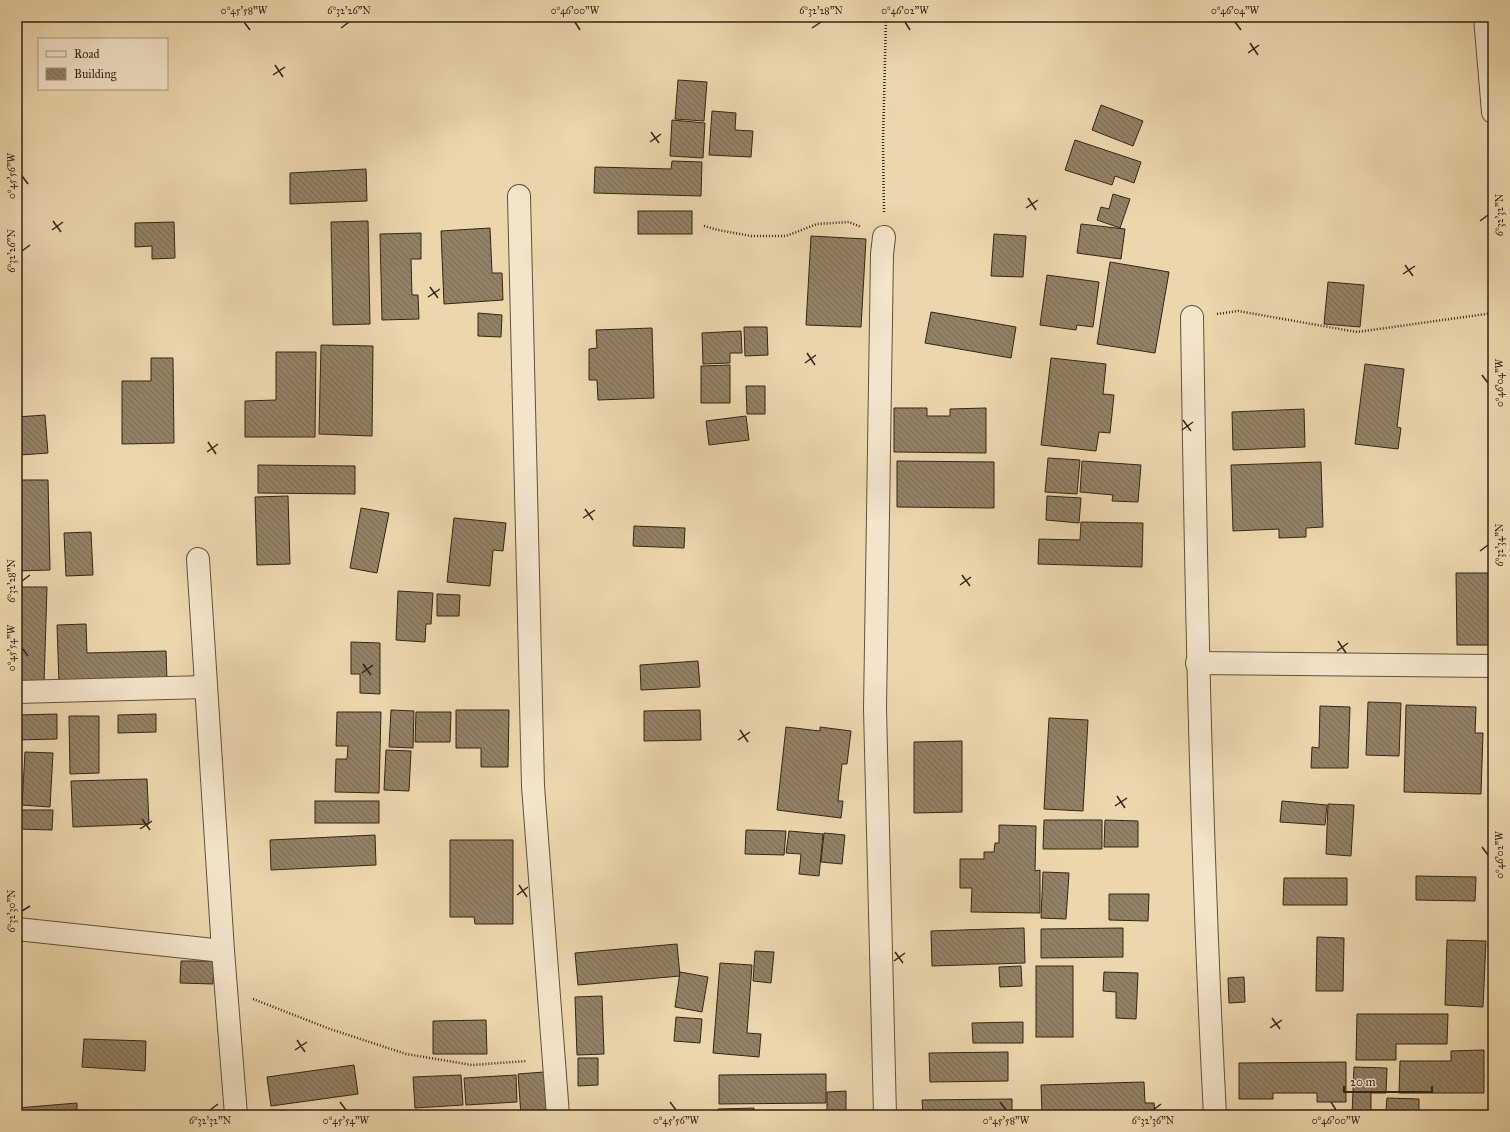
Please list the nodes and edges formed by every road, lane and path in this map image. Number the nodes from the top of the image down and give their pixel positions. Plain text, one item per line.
1 (886, 17) edge
2 (1485, 17) edge
3 (1493, 112) edge
4 (519, 196) dead end
5 (704, 226) dead end
6 (884, 237) junction
7 (1493, 313) edge
8 (1192, 316) joint
9 (198, 559) dead end
10 (1197, 663) junction
11 (1493, 666) edge
12 (206, 687) junction
13 (17, 692) edge
14 (17, 928) edge
15 (223, 951) junction
16 (226, 989) junction
17 (554, 1059) junction
18 (236, 1115) edge
19 (558, 1115) edge
20 (885, 1115) edge
21 (1215, 1115) edge

1 - 6 path
2 - 3 street
4 - 17 street
5 - 6 path
6 - 20 street
7 - 8 path
8 - 10 street
9 - 12 street
10 - 11 street
10 - 21 street
12 - 13 street
12 - 15 street
14 - 15 street
15 - 16 street
16 - 17 path
16 - 18 street
17 - 19 street

